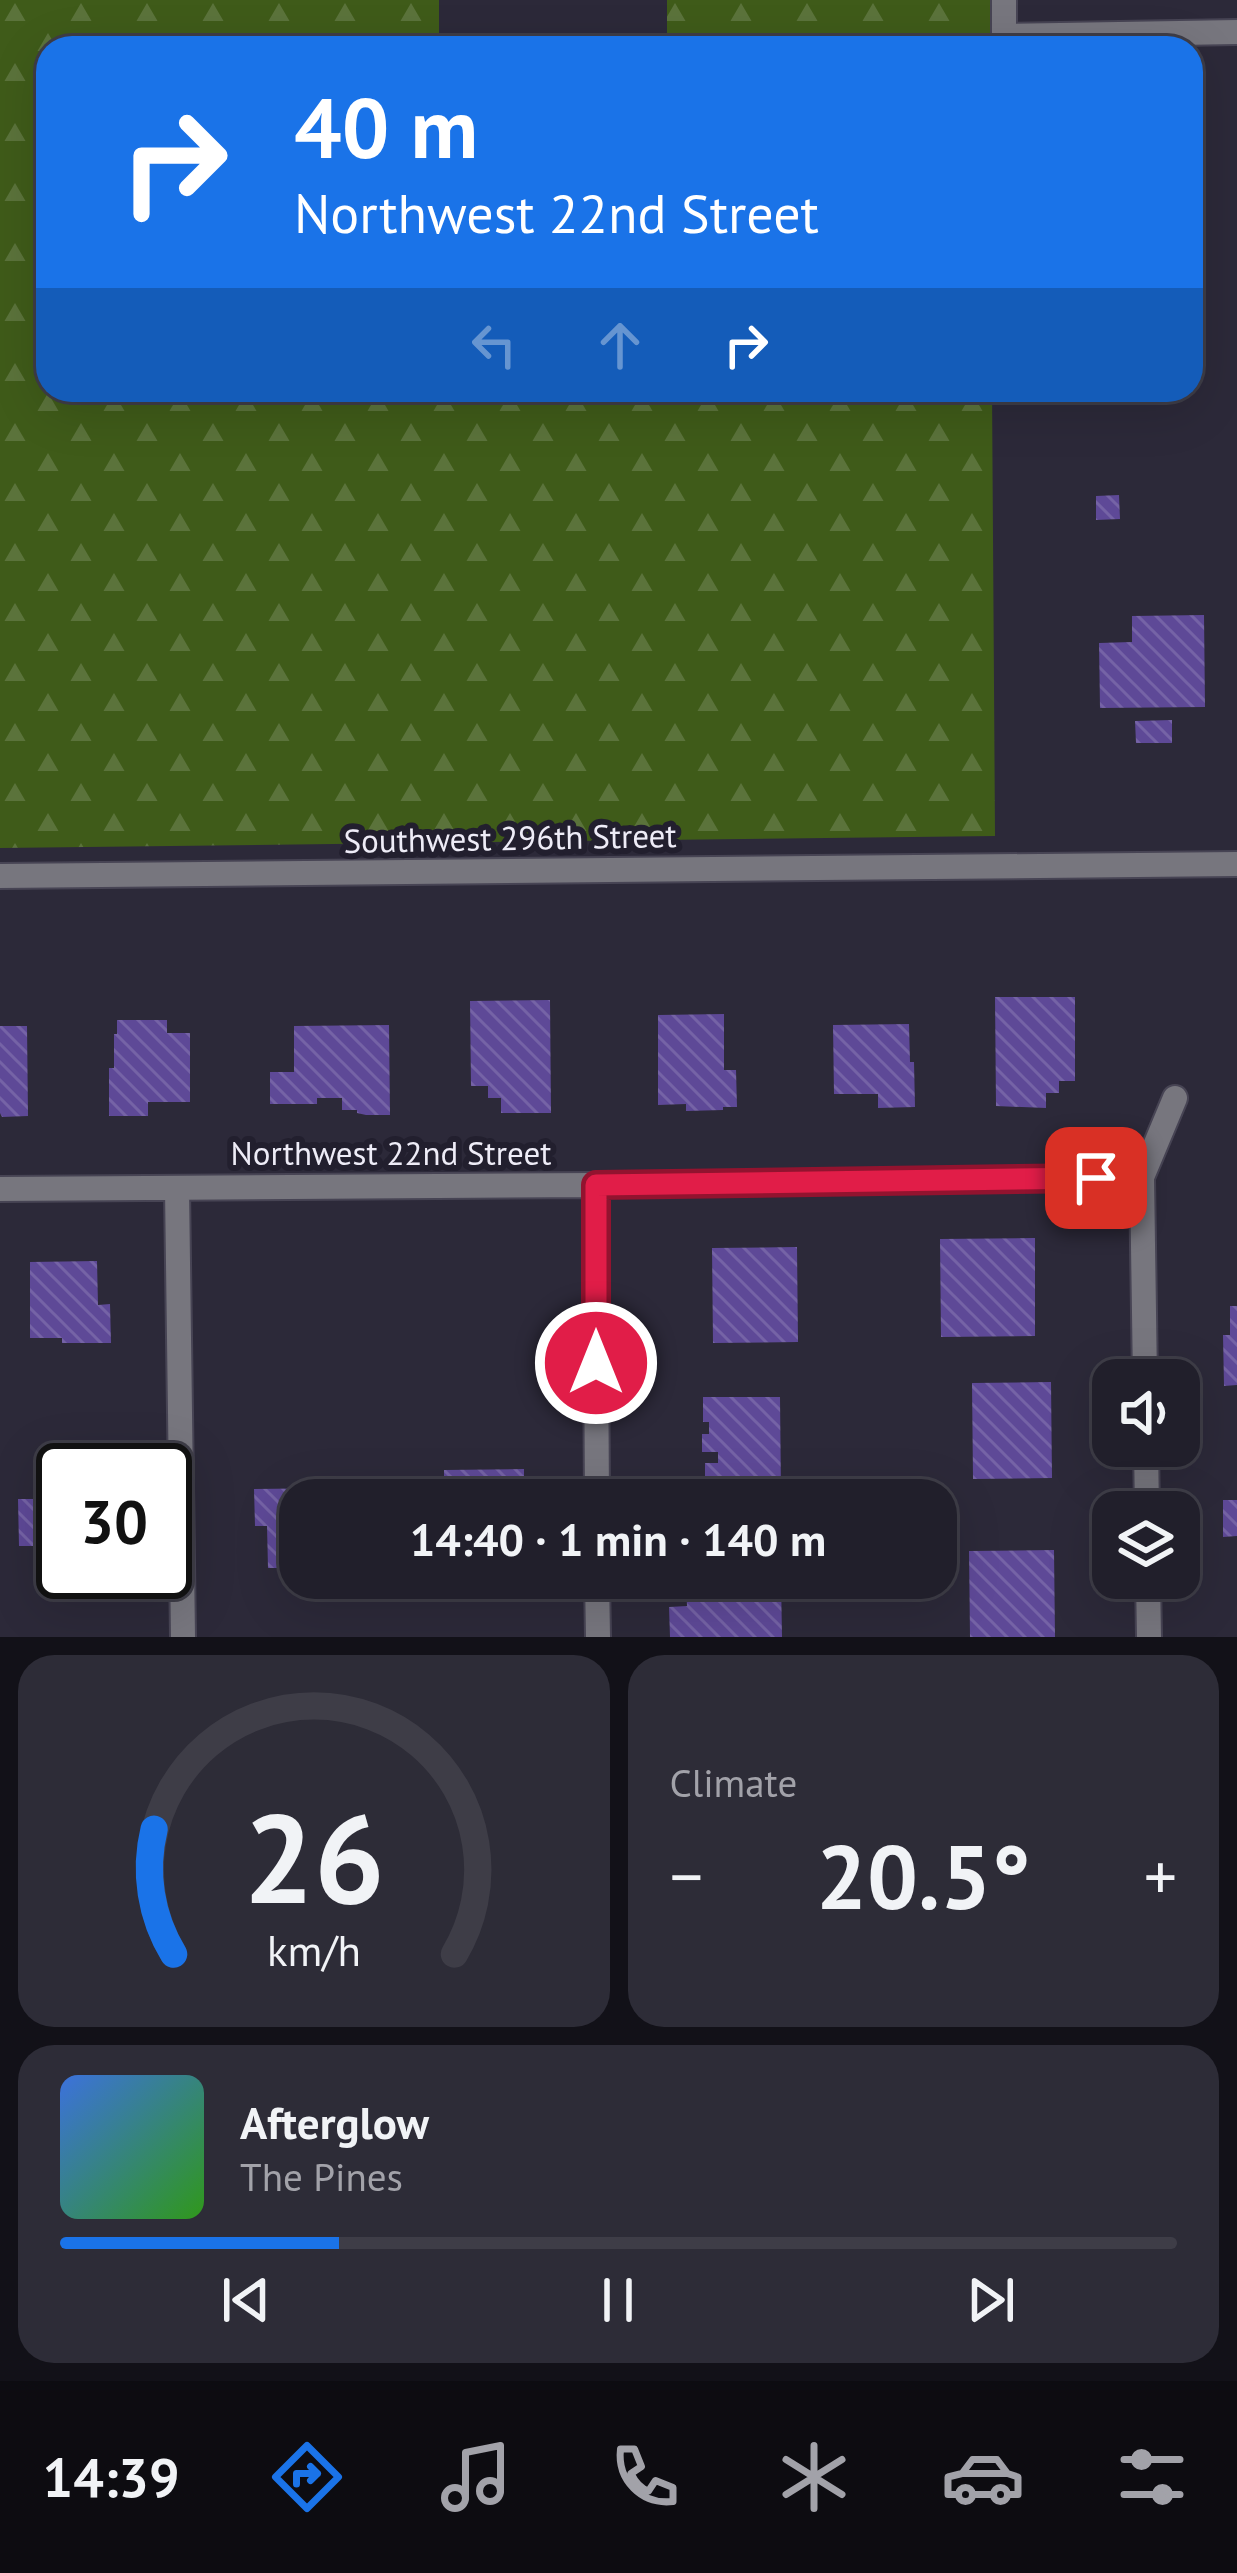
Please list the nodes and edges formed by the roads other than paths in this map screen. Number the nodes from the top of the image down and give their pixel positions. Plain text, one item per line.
1 (1004, 0) edge
2 (1237, 32) edge
3 (1237, 864) edge
4 (0, 876) edge
5 (1175, 1098) dead end
6 (1142, 1178) junction
7 (596, 1185) junction
8 (177, 1188) junction
9 (0, 1189) edge
10 (1145, 1359) edge
11 (597, 1479) edge
12 (597, 1599) edge
13 (1148, 1599) edge
14 (183, 1637) edge
15 (598, 1637) edge
16 (1149, 1637) edge

1 - 2 street
3 - 4 street, Southwest 296th Street
5 - 6 street
6 - 7 street, Northwest 22nd Street
6 - 10 street
7 - 8 street, Northwest 22nd Street
7 - 11 street
8 - 9 street, Northwest 22nd Street
8 - 14 street
12 - 15 street
13 - 16 street

